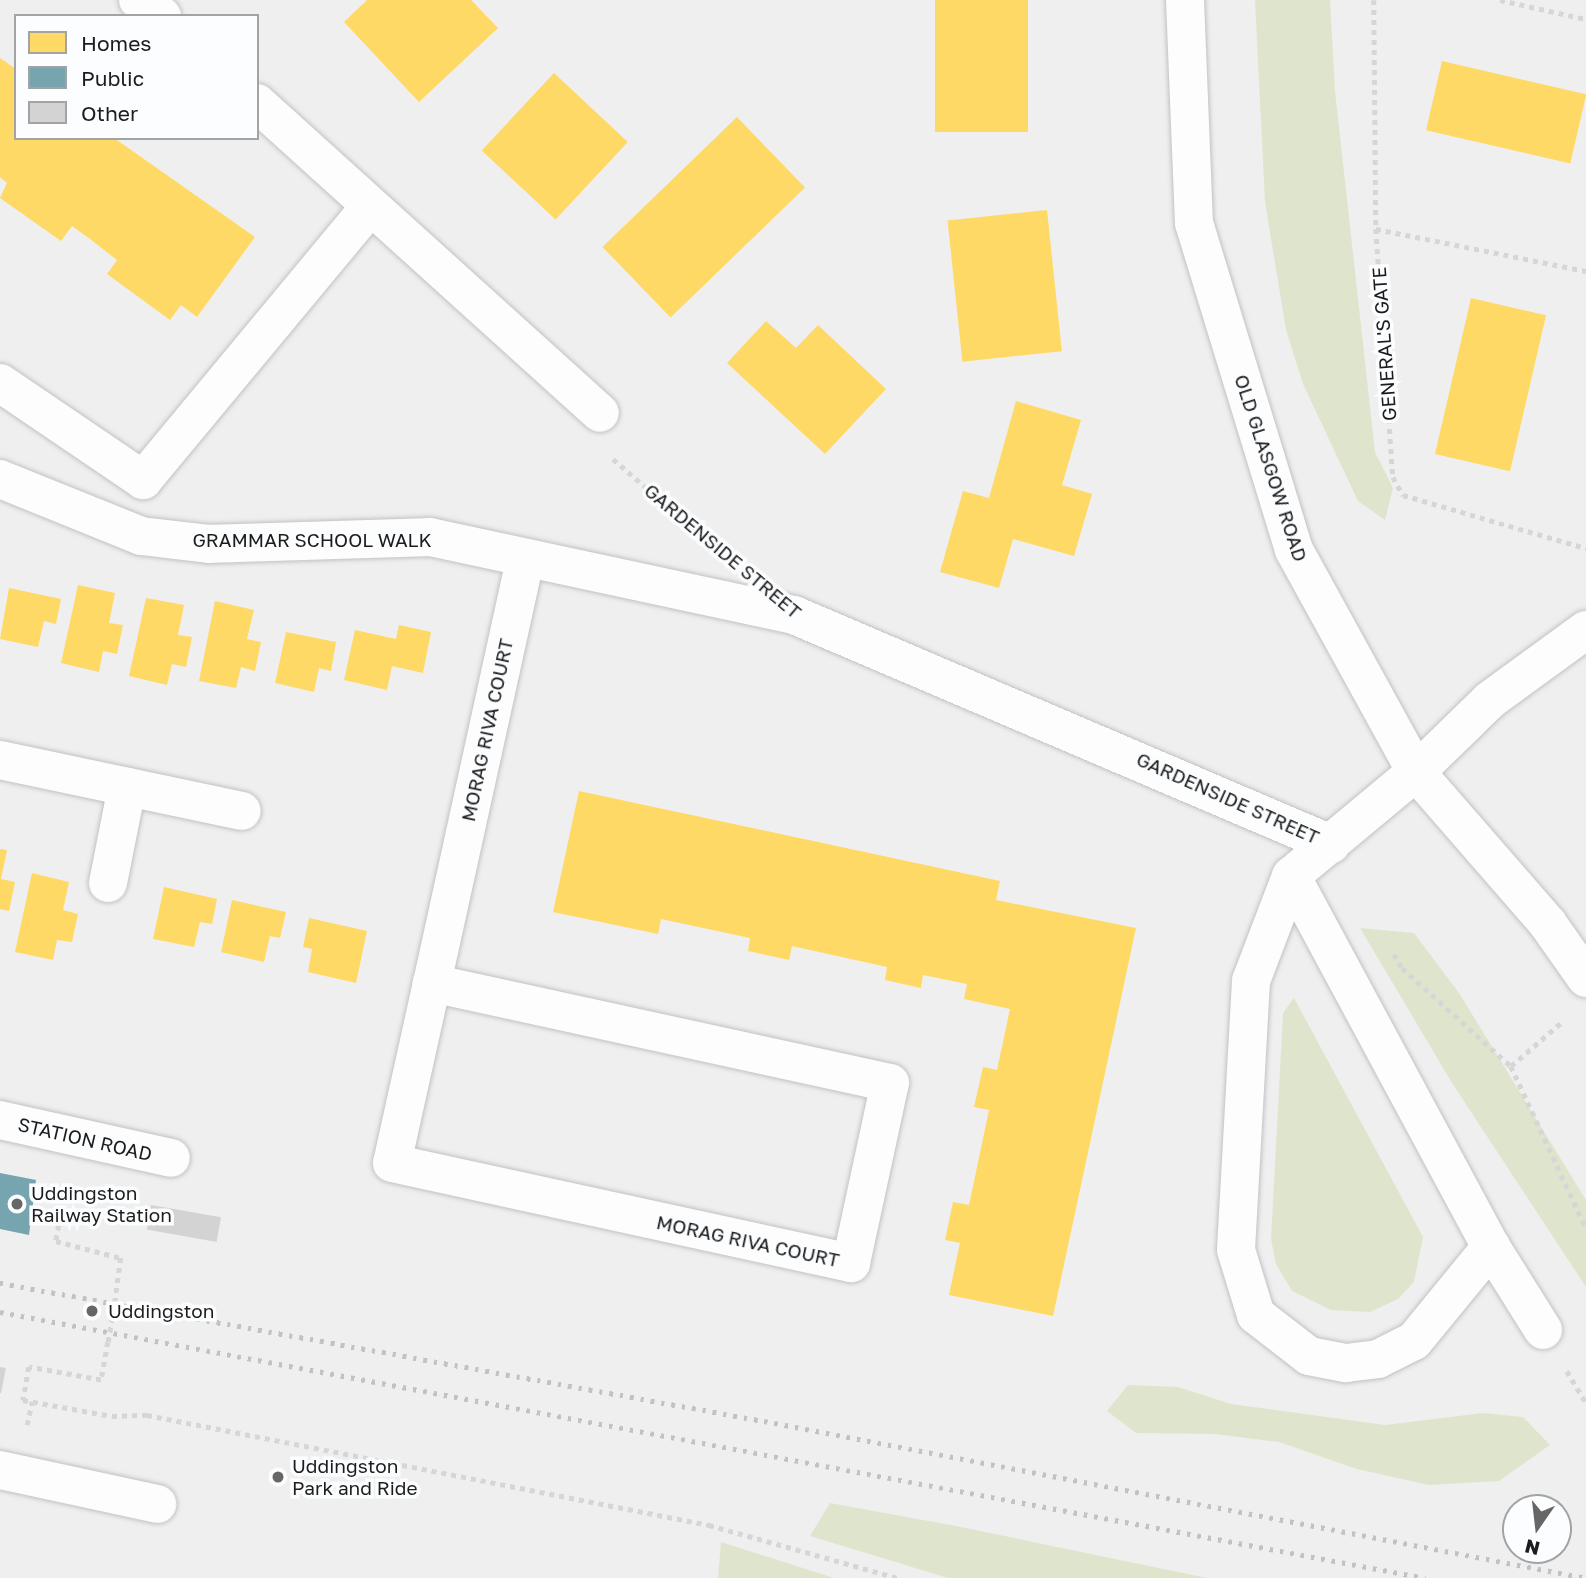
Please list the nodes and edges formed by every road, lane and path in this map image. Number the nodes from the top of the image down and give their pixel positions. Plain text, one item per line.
1 (138, 0) edge
2 (1185, 0) edge
3 (1374, 0) edge
4 (1500, 0) edge
5 (159, 14) edge
6 (1586, 19) edge
7 (259, 105) edge
8 (370, 207) junction
9 (1376, 229) junction
10 (1586, 271) edge
11 (0, 383) edge
12 (600, 413) joint
13 (0, 479) edge
14 (1586, 548) edge
15 (722, 553) dead end
16 (525, 559) junction
17 (794, 615) joint
18 (1586, 629) edge
19 (0, 760) edge
20 (1416, 772) junction
21 (127, 787) junction
22 (242, 811) dead end
23 (1331, 844) junction
24 (1292, 877) junction
25 (107, 883) dead end
26 (1389, 945) dead end
27 (1586, 978) edge
28 (432, 983) junction
29 (1567, 1017) dead end
30 (1511, 1066) junction
31 (0, 1120) edge
32 (74, 1137) junction
33 (171, 1158) dead end
34 (1586, 1228) edge
35 (1491, 1247) junction
36 (1543, 1330) dead end
37 (0, 1470) edge
38 (157, 1504) dead end
39 (897, 1578) edge

1 - 5 street
2 - 20 street, OLD GLASGOW ROAD
3 - 9 path, GENERAL'S GATE
4 - 6 path
7 - 8 street
8 - 11 street
8 - 12 street
9 - 10 path
9 - 14 path, GENERAL'S GATE
12 - 15 path, GARDENSIDE STREET
13 - 16 street, GRAMMAR SCHOOL WALK
16 - 17 street, GRAMMAR SCHOOL WALK
16 - 28 street, MORAG RIVA COURT
17 - 23 street, GARDENSIDE STREET
18 - 20 street
19 - 21 street
20 - 23 street
20 - 27 street, OLD GLASGOW ROAD
21 - 22 street
21 - 25 street
23 - 24 street
24 - 35 street
24 - 35 street
26 - 30 path
28 - 28 street, MORAG RIVA COURT
29 - 30 path
30 - 34 path
31 - 32 street, STATION ROAD
32 - 33 street, STATION ROAD
32 - 39 path, bridge
35 - 36 street
37 - 38 street

